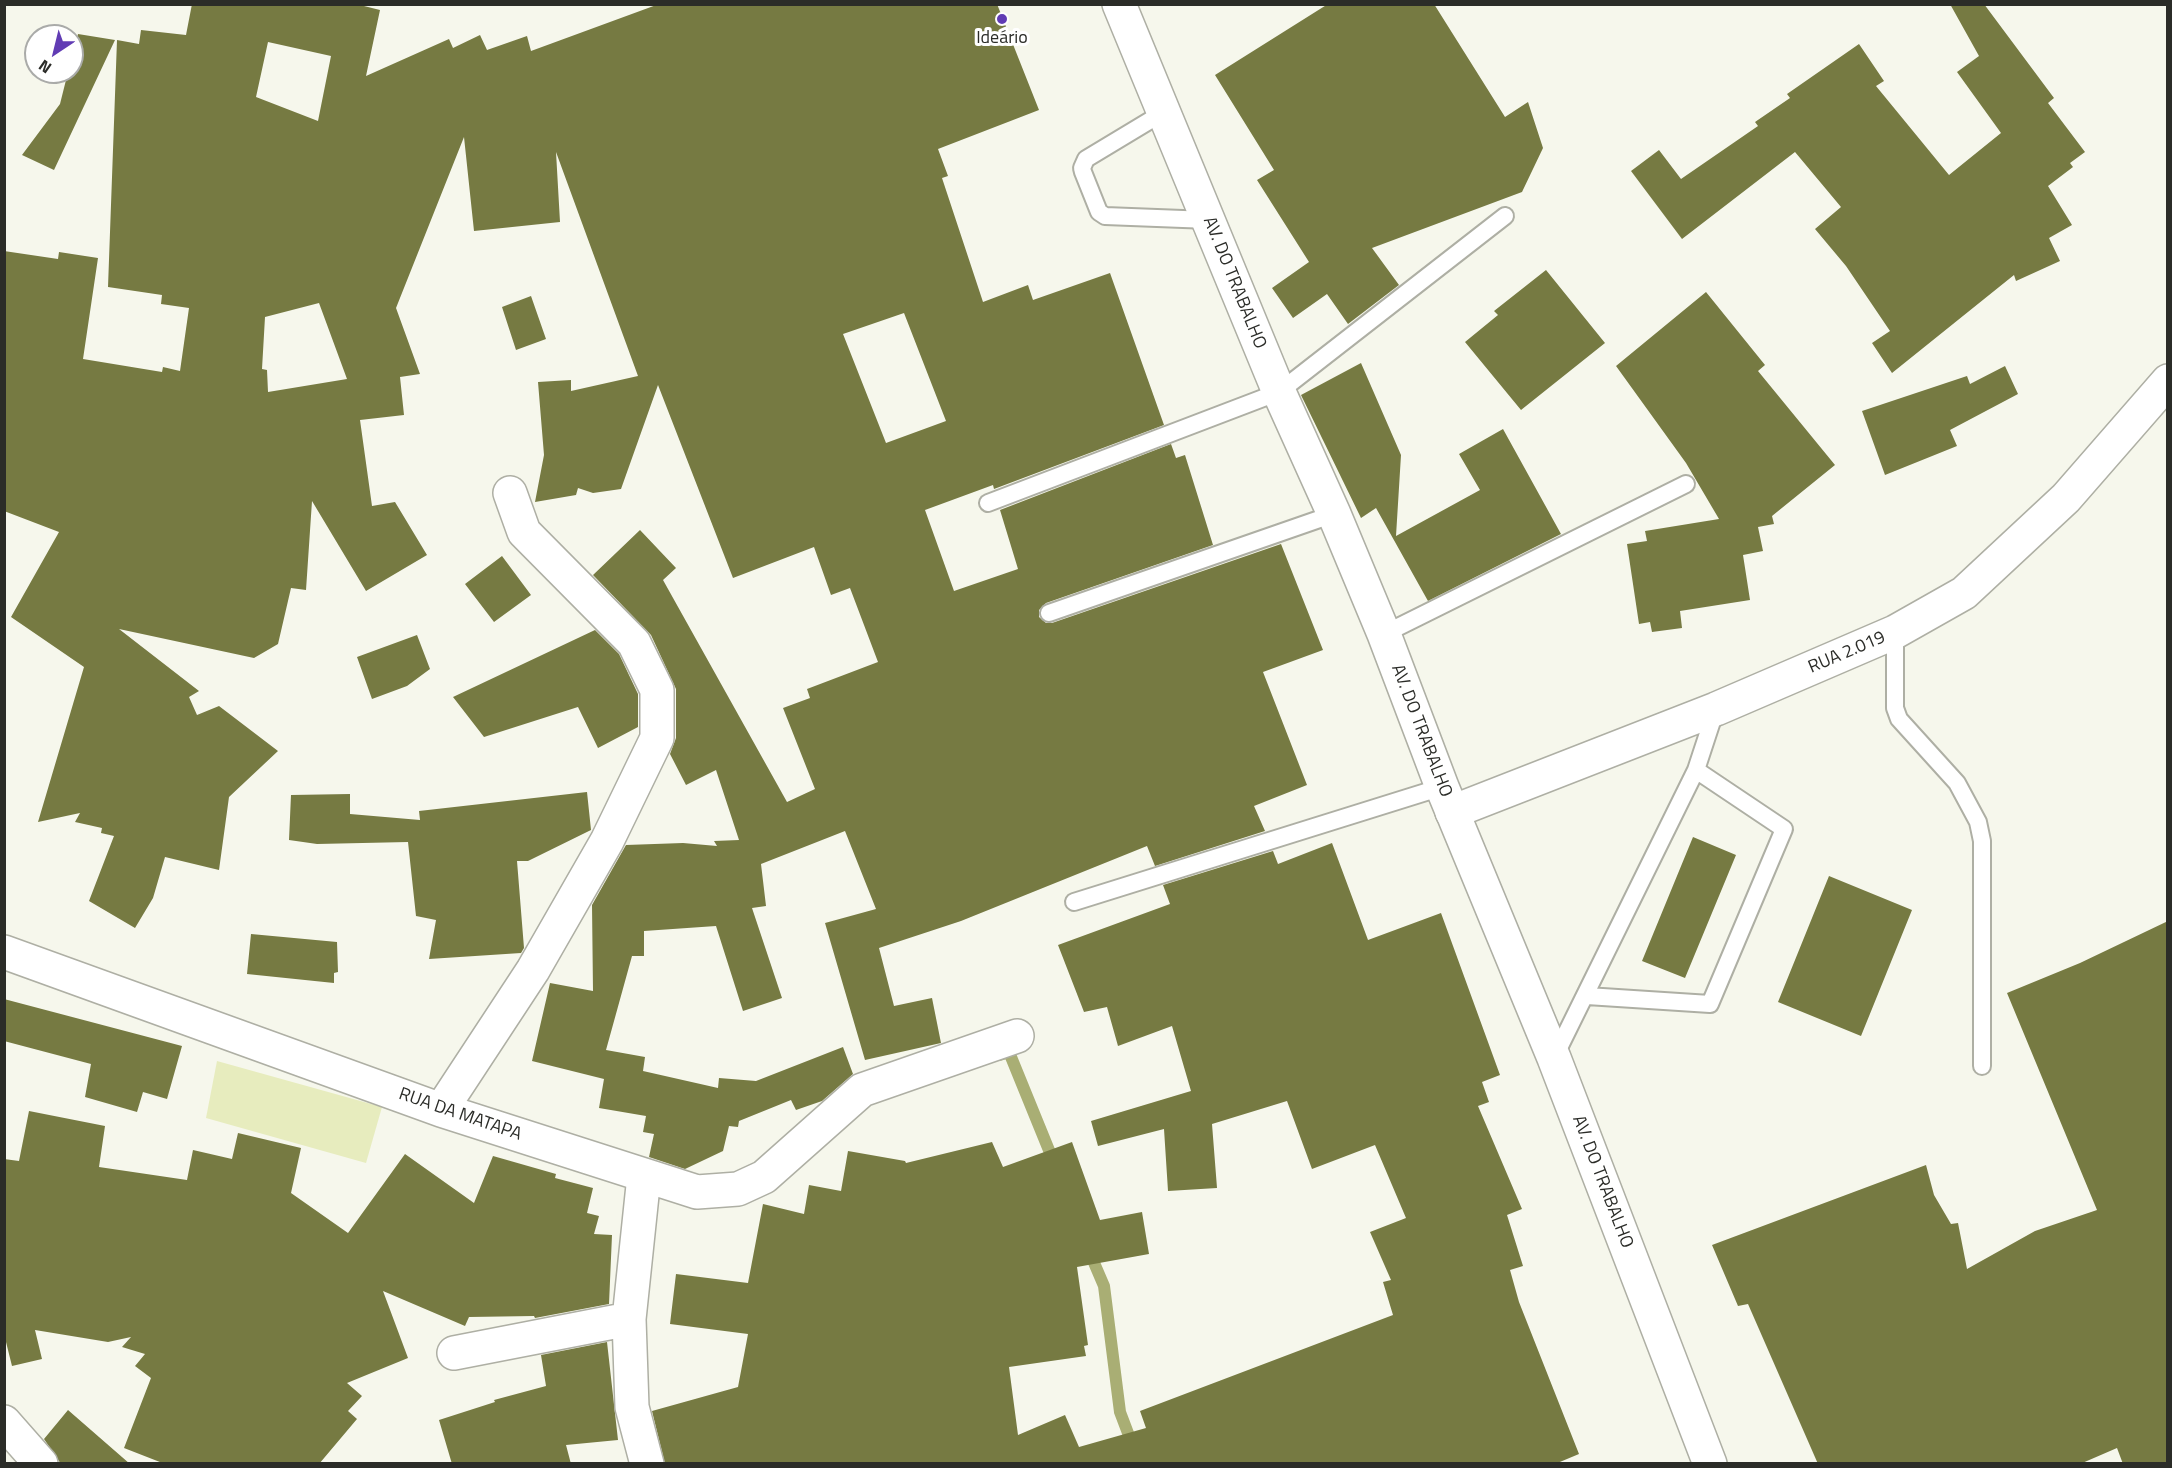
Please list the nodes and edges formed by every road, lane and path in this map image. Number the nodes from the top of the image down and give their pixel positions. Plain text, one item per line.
1 (1119, 4) edge
2 (1164, 112) junction
3 (1505, 216) dead end
4 (1209, 220) junction
5 (2166, 387) edge
6 (1279, 392) junction
7 (1686, 484) dead end
8 (510, 493) dead end
9 (988, 503) dead end
10 (1334, 514) junction
11 (1049, 613) dead end
12 (1895, 632) junction
13 (1384, 634) junction
14 (1716, 709) junction
15 (1696, 770) junction
16 (1447, 799) junction
17 (1074, 902) dead end
18 (4, 952) edge
19 (1587, 996) junction
20 (1017, 1036) dead end
21 (1554, 1059) junction
22 (1982, 1066) dead end
23 (441, 1110) junction
24 (644, 1176) junction
25 (630, 1319) junction
26 (454, 1353) dead end
27 (4, 1422) edge
28 (41, 1464) edge
29 (647, 1464) edge
30 (1710, 1464) edge

1 - 2 street, AV. DO TRABALHO
2 - 4 street, AV. DO TRABALHO
2 - 4 lane
3 - 6 lane
4 - 6 street, AV. DO TRABALHO
5 - 12 street, RUA 2.019
6 - 9 lane
6 - 10 street, AV. DO TRABALHO
7 - 13 lane
8 - 23 street
10 - 11 lane
10 - 13 street, AV. DO TRABALHO
12 - 14 street, RUA 2.019
12 - 22 lane
13 - 16 street, AV. DO TRABALHO
14 - 15 lane
14 - 16 street, RUA 2.019
15 - 19 lane
15 - 19 lane
16 - 17 lane
16 - 21 street, AV. DO TRABALHO
18 - 23 street, RUA DA MATAPA
19 - 21 lane
20 - 24 street, RUA DA MATAPA
21 - 30 street, AV. DO TRABALHO
23 - 24 street, RUA DA MATAPA
24 - 25 street
25 - 26 street
25 - 29 street
27 - 28 street

